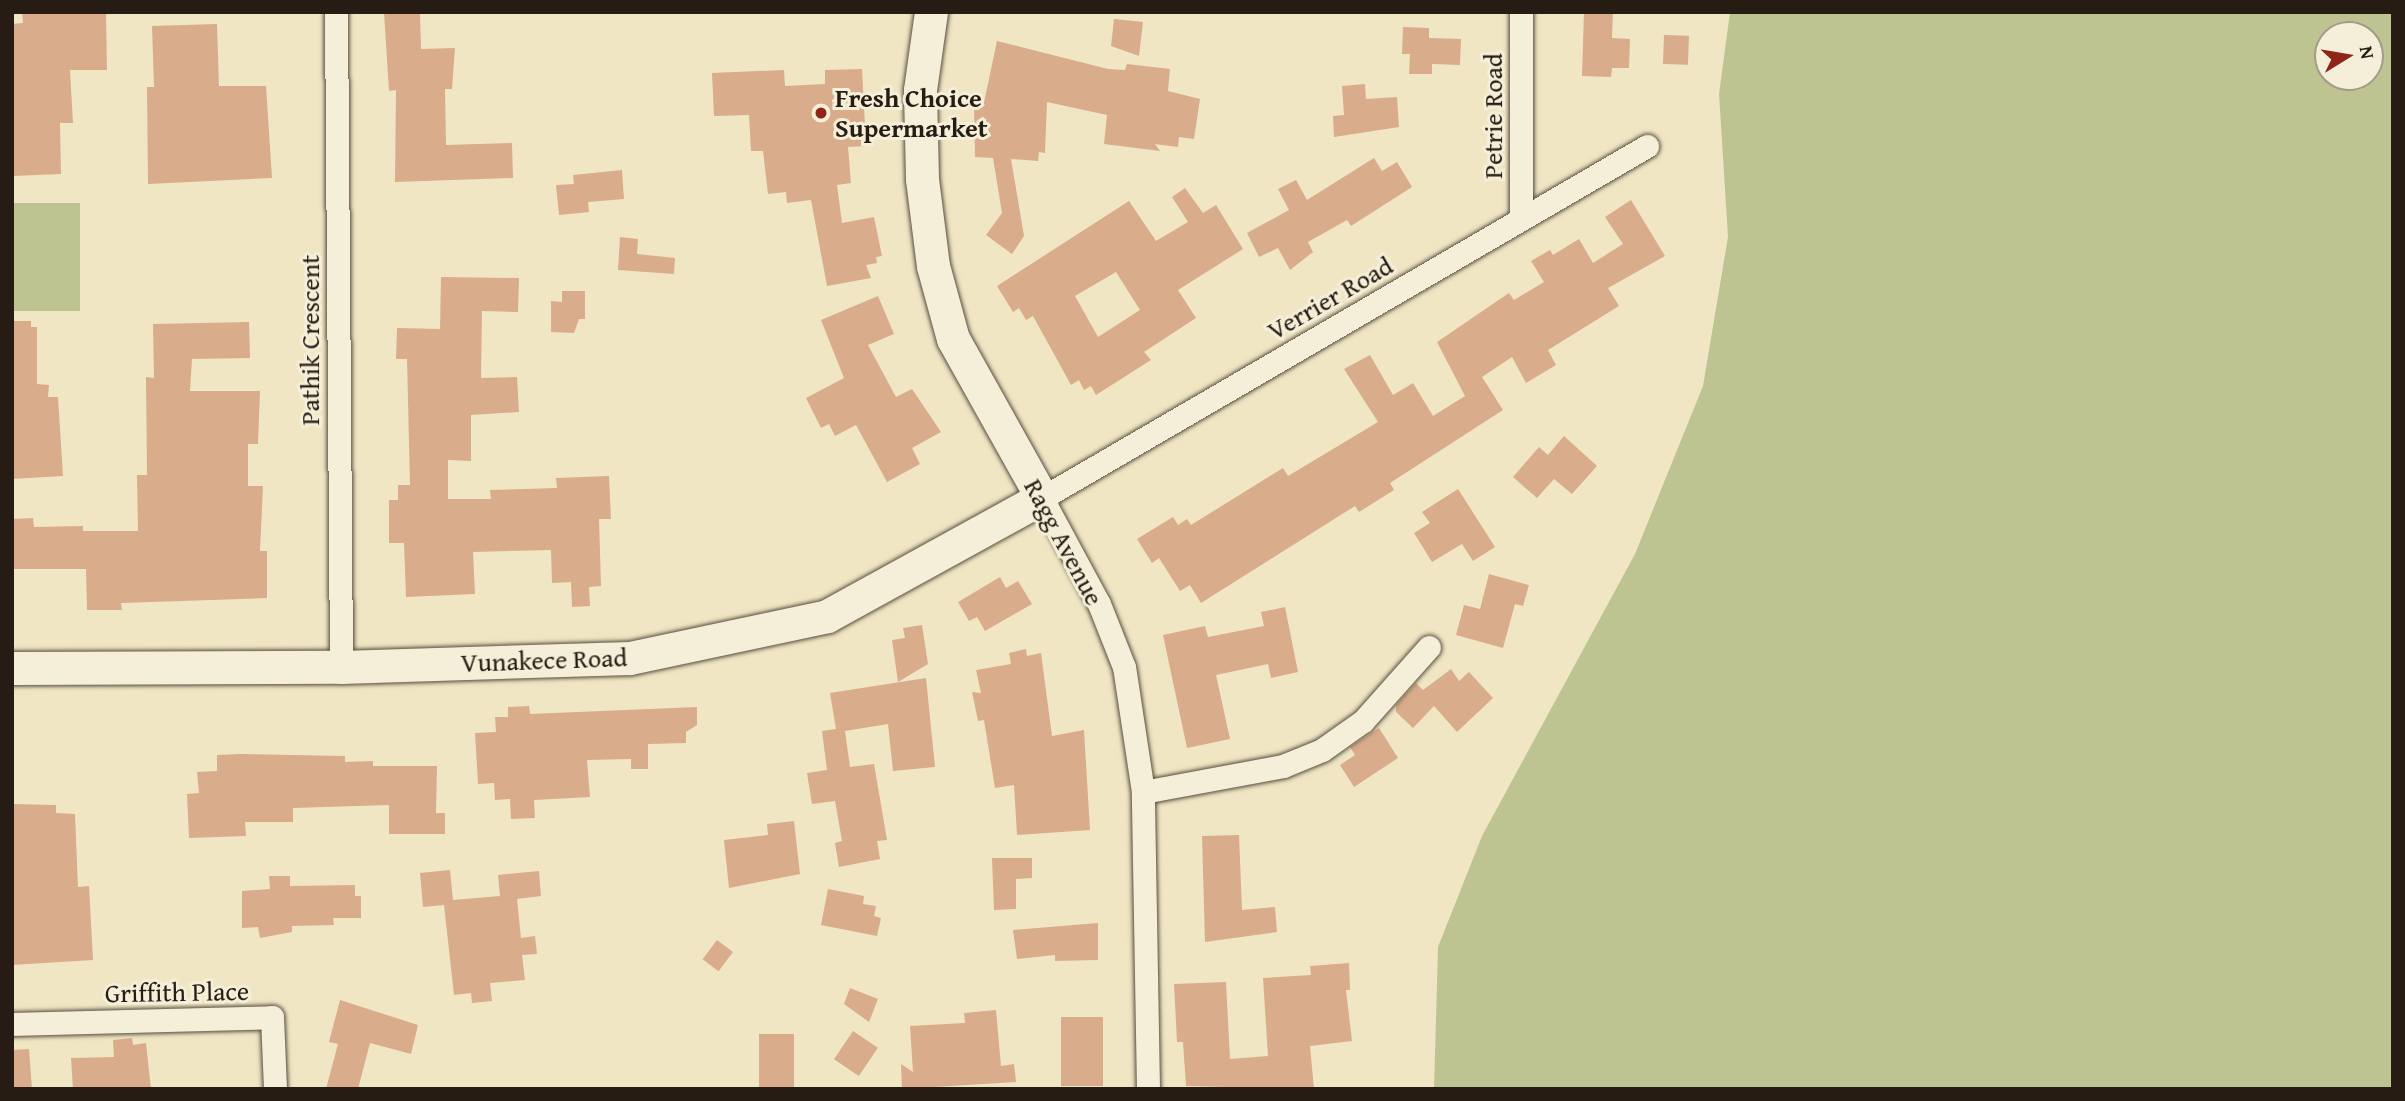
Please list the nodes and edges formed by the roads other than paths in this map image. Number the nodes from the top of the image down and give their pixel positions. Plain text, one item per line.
1 (336, 12) edge
2 (931, 12) edge
3 (1521, 12) edge
4 (1647, 146) dead end
5 (1521, 219) junction
6 (1042, 498) junction
7 (1430, 647) dead end
8 (341, 667) junction
9 (12, 668) edge
10 (1143, 792) junction
11 (12, 1024) edge
12 (275, 1089) edge
13 (1148, 1089) edge

1 - 8 street, Pathik Crescent
2 - 6 main road, Ragg Avenue
3 - 5 street, Petrie Road
4 - 5 street, Verrier Road
5 - 6 street, Verrier Road
6 - 8 main road, Vunakece Road
6 - 10 street, Ragg Avenue
7 - 10 street
8 - 9 main road, Vunakece Road
10 - 13 street, Ragg Avenue
11 - 12 street, Griffith Place

